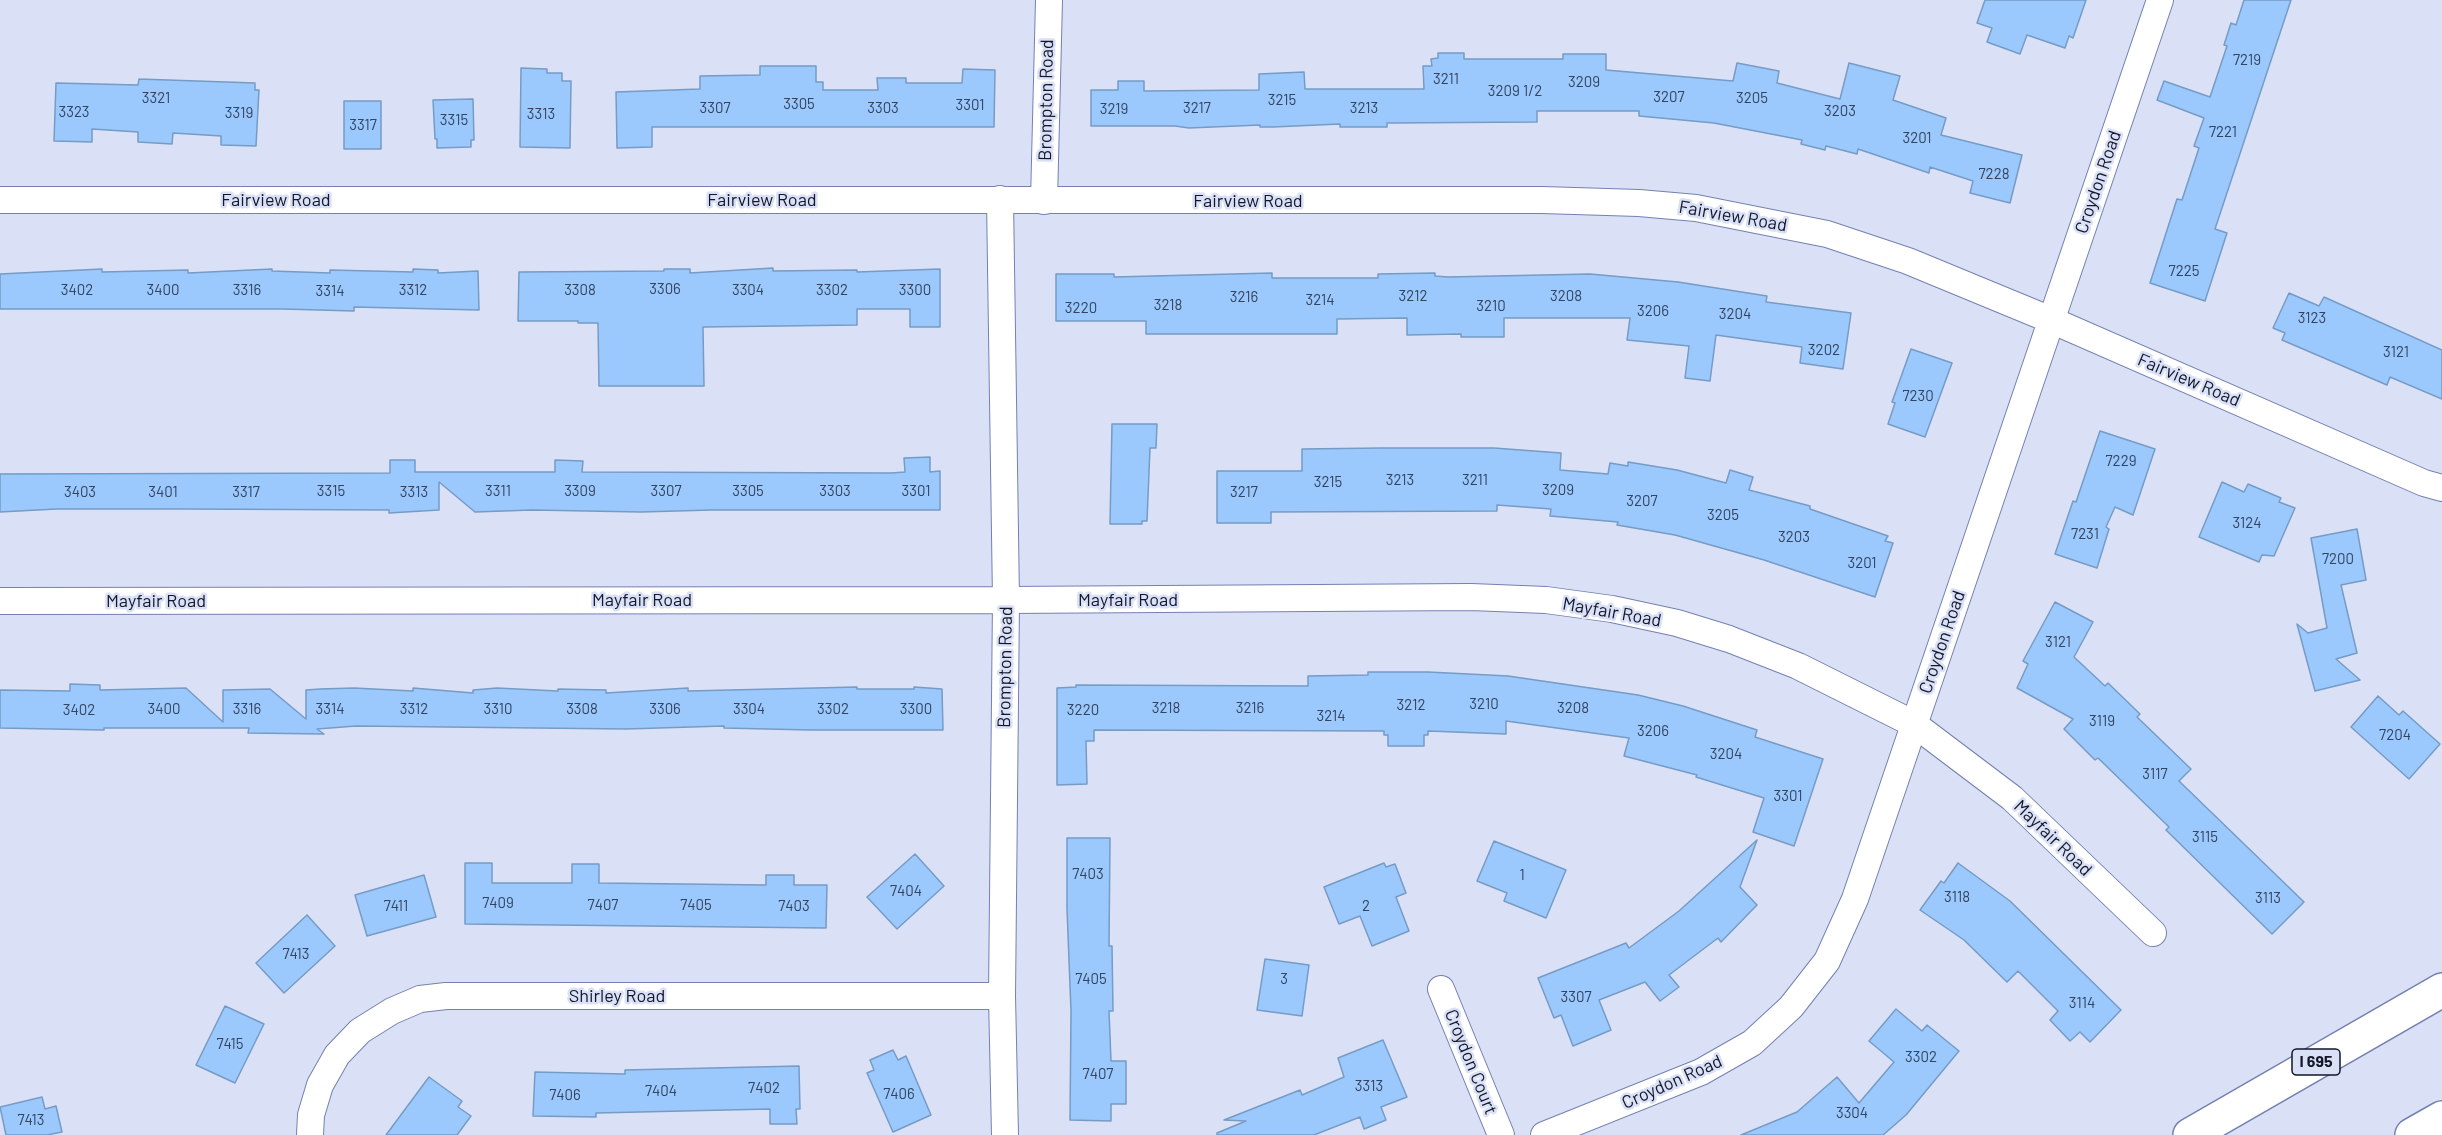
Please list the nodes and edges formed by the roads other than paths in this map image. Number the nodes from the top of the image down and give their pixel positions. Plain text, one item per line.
1 (1048, 0) edge
2 (2160, 0) edge
3 (1000, 199) junction
4 (0, 200) edge
5 (1044, 201) junction
6 (2051, 320) junction
7 (2442, 488) edge
8 (1006, 600) junction
9 (0, 601) edge
10 (1914, 724) junction
11 (2153, 933) dead end
12 (1441, 989) dead end
13 (2442, 990) edge
14 (1002, 996) junction
15 (2442, 1118) edge
16 (310, 1135) edge
17 (1005, 1135) edge
18 (1501, 1135) edge
19 (1544, 1135) edge
20 (2190, 1135) edge
21 (2412, 1135) edge

1 - 5 street, Brompton Road
2 - 6 street, Croydon Road
3 - 4 street, Fairview Road
3 - 5 street, Fairview Road
3 - 8 street, Brompton Road
5 - 6 street, Fairview Road
6 - 7 street, Fairview Road
6 - 10 street, Croydon Road
8 - 9 street, Mayfair Road
8 - 10 street, Mayfair Road
8 - 14 street, Brompton Road
10 - 11 street, Mayfair Road
10 - 19 street, Croydon Road
12 - 18 street, Croydon Court
13 - 20 highway, I 695
14 - 16 street, Shirley Road
14 - 17 street, Brompton Road
15 - 21 highway

